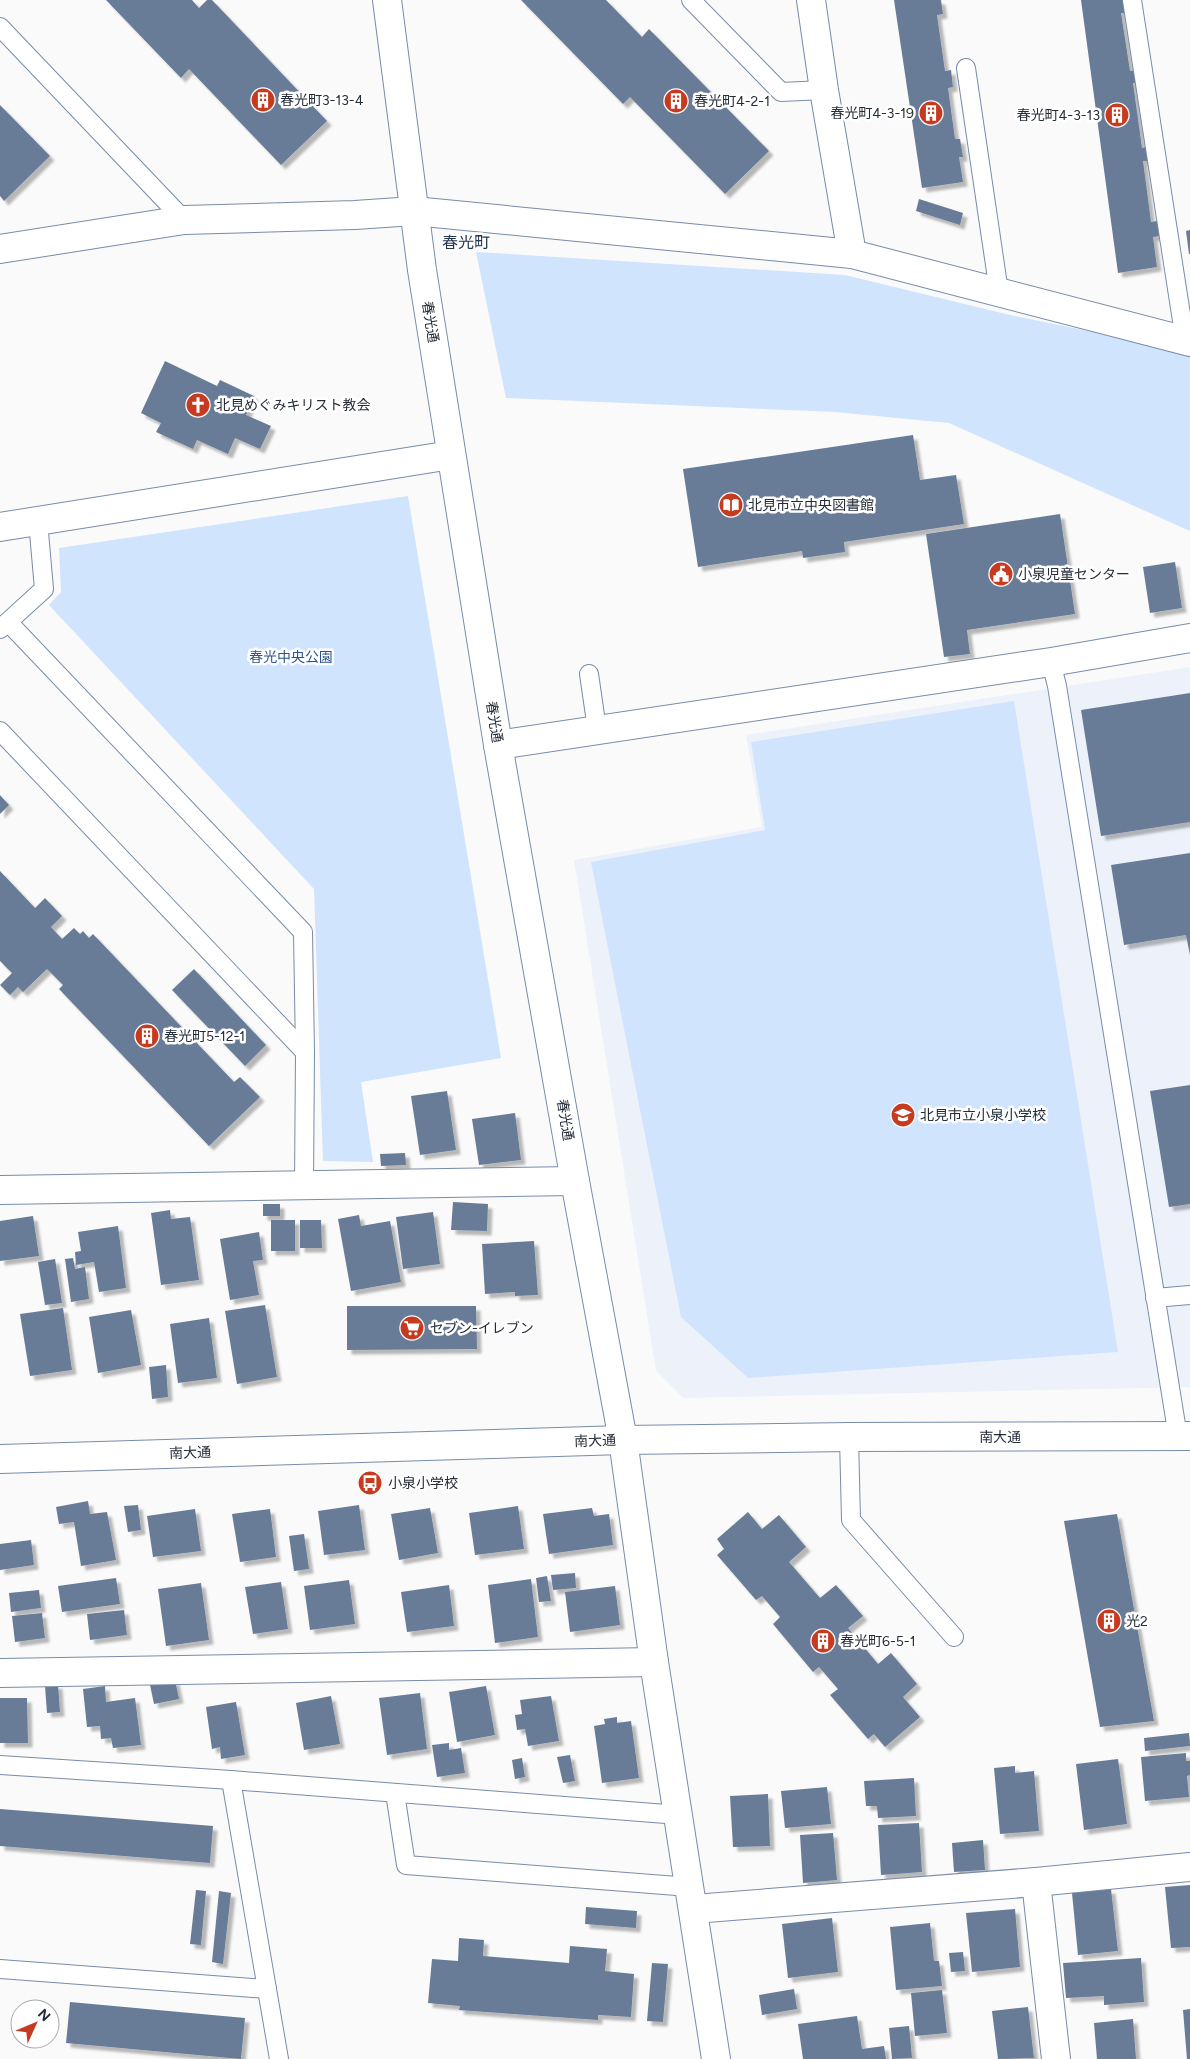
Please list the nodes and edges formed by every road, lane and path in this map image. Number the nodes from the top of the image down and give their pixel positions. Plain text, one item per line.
1 (387, 0) edge
2 (691, 0) edge
3 (811, 0) edge
4 (1132, 0) edge
5 (0, 27) edge
6 (966, 68) dead end
7 (824, 90) junction
8 (414, 211) junction
9 (184, 220) junction
10 (0, 250) edge
11 (852, 254) junction
12 (999, 292) junction
13 (1187, 341) edge
14 (451, 454) junction
15 (38, 521) junction
16 (0, 527) edge
17 (4, 626) edge
18 (1190, 638) edge
19 (1051, 662) junction
20 (589, 674) dead end
21 (598, 729) junction
22 (0, 731) edge
23 (498, 745) junction
24 (305, 1052) junction
25 (575, 1181) junction
26 (304, 1185) junction
27 (0, 1190) edge
28 (1190, 1295) edge
29 (1155, 1298) junction
30 (849, 1437) junction
31 (623, 1440) junction
32 (1186, 1440) edge
33 (0, 1459) edge
34 (954, 1636) dead end
35 (654, 1662) junction
36 (0, 1672) edge
37 (0, 1765) edge
38 (230, 1780) junction
39 (395, 1793) junction
40 (679, 1815) junction
41 (1190, 1868) edge
42 (1036, 1882) junction
43 (692, 1898) junction
44 (0, 1969) edge
45 (267, 1989) junction
46 (279, 2059) edge
47 (716, 2059) edge
48 (1056, 2059) edge

1 - 8 street, 春光通
2 - 7 lane
3 - 7 street
4 - 13 lane
5 - 9 lane
6 - 12 lane
7 - 11 street
8 - 9 street
8 - 11 street
8 - 14 street, 春光通
9 - 10 street
11 - 12 street
12 - 13 street
14 - 15 street
14 - 23 street, 春光通
15 - 16 street
15 - 17 lane
17 - 24 lane
18 - 19 street
19 - 21 street
19 - 29 lane
20 - 21 lane
21 - 23 street
22 - 24 lane
23 - 25 street, 春光通
24 - 26 lane
25 - 26 street
25 - 31 street, 春光通
26 - 27 street
28 - 29 lane
29 - 32 lane
30 - 31 street, 南大通
30 - 32 street, 南大通
30 - 34 lane
31 - 33 street, 南大通
31 - 35 street, 春光通
35 - 36 street
35 - 40 street, 春光通
37 - 38 lane
38 - 39 lane
38 - 45 lane
39 - 40 lane
39 - 43 lane
40 - 43 street, 春光通
41 - 42 street
42 - 43 street
42 - 48 street
43 - 47 street, 春光通
44 - 45 lane
45 - 46 lane

